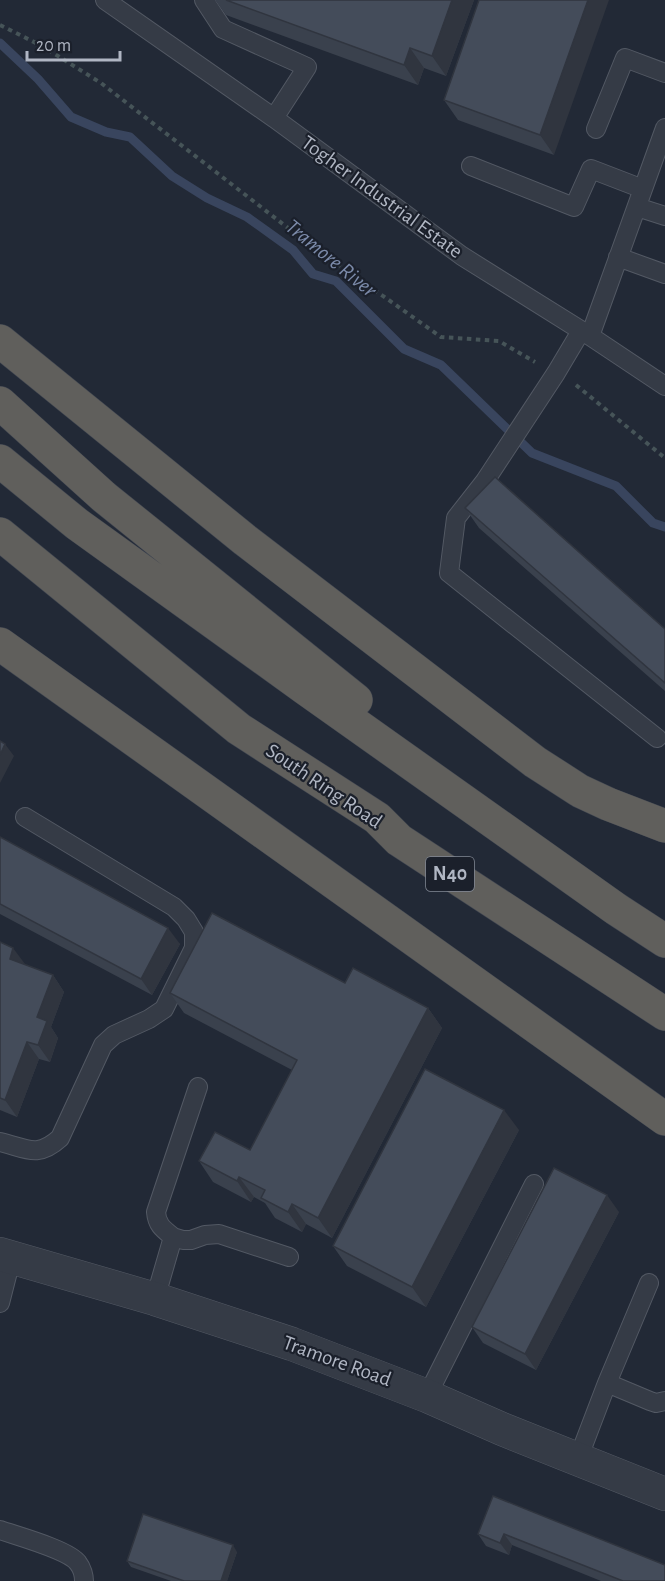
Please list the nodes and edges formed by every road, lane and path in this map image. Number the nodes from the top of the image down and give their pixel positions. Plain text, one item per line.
1 (105, 0) edge
2 (204, 0) edge
3 (0, 25) edge
4 (665, 73) edge
5 (274, 118) junction
6 (665, 128) edge
7 (597, 129) dead end
8 (471, 166) dead end
9 (643, 189) junction
10 (636, 207) junction
11 (665, 216) edge
12 (618, 257) junction
13 (665, 274) edge
14 (585, 334) junction
15 (0, 341) edge
16 (552, 379) junction
17 (665, 386) edge
18 (0, 403) edge
19 (0, 431) edge
20 (665, 458) edge
21 (0, 461) edge
22 (0, 534) edge
23 (0, 560) edge
24 (0, 644) edge
25 (306, 689) junction
26 (239, 729) junction
27 (657, 738) dead end
28 (25, 817) dead end
29 (665, 826) edge
30 (616, 909) junction
31 (665, 941) edge
32 (665, 1014) edge
33 (198, 1087) dead end
34 (665, 1119) edge
35 (0, 1142) edge
36 (534, 1184) dead end
37 (173, 1238) junction
38 (6, 1255) edge
39 (289, 1257) dead end
40 (649, 1283) dead end
41 (155, 1299) junction
42 (0, 1303) edge
43 (607, 1383) junction
44 (427, 1396) junction
45 (665, 1401) edge
46 (578, 1459) junction
47 (665, 1494) edge
48 (0, 1530) edge
49 (84, 1581) edge

1 - 5 lane, Togher Industrial Estate
2 - 5 lane
3 - 16 path
4 - 7 lane
5 - 14 lane, Togher Industrial Estate
6 - 9 lane
8 - 9 lane
9 - 10 lane
10 - 11 lane
10 - 12 lane
12 - 13 lane
12 - 14 lane
14 - 16 lane
14 - 17 lane, Togher Industrial Estate
15 - 29 highway
16 - 20 path
16 - 27 lane
18 - 30 highway
19 - 25 highway
21 - 25 highway
22 - 26 highway, South Ring Road / N40
23 - 26 highway
24 - 34 highway
25 - 30 highway
26 - 32 highway, South Ring Road / N40
28 - 35 lane
30 - 31 highway
33 - 37 lane
36 - 44 lane
37 - 39 lane
37 - 41 lane
38 - 41 street, Tramore Road
38 - 42 lane
40 - 43 lane
41 - 44 street, Tramore Road
43 - 45 lane
43 - 46 lane
44 - 46 street, Tramore Road
46 - 47 street, Tramore Road
48 - 49 lane

